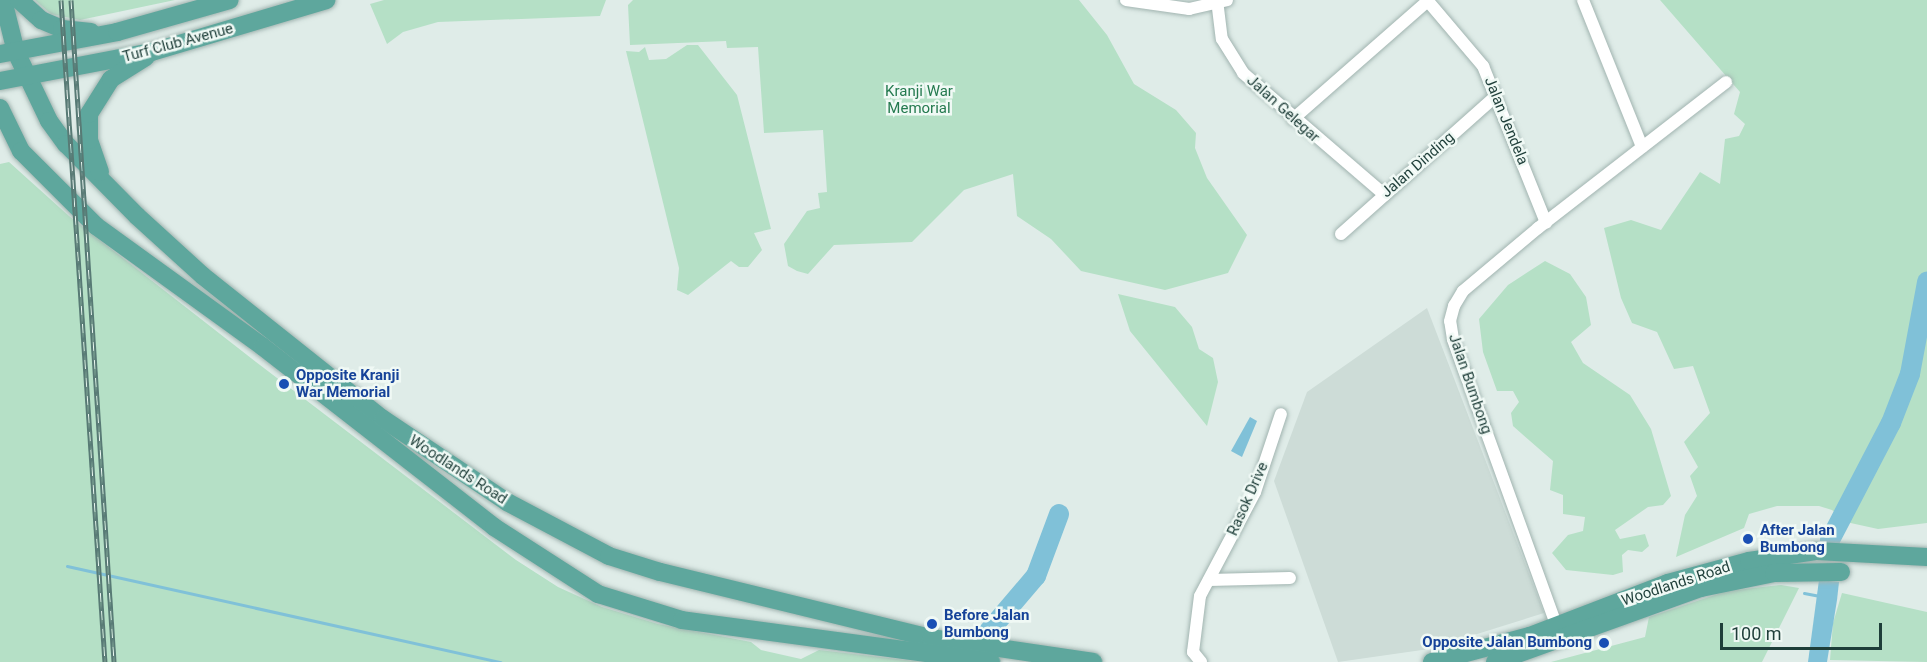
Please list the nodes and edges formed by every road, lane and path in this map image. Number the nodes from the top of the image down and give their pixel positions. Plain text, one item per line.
1 (3, 0) edge
2 (18, 0) edge
3 (230, 0) edge
4 (326, 0) edge
5 (1126, 0) edge
6 (1583, 0) edge
7 (1427, 1) edge
8 (1220, 2) edge
9 (117, 32) junction
10 (153, 52) junction
11 (8, 53) edge
12 (27, 78) junction
13 (0, 81) edge
14 (1726, 82) dead end
15 (1496, 97) junction
16 (0, 108) edge
17 (1293, 119) junction
18 (0, 141) edge
19 (1642, 147) junction
20 (21, 151) junction
21 (104, 181) junction
22 (1384, 195) junction
23 (1546, 223) junction
24 (1341, 234) dead end
25 (1281, 414) dead end
26 (1927, 557) edge
27 (1840, 572) dead end
28 (1290, 578) dead end
29 (1209, 580) junction
30 (762, 598) junction
31 (1557, 627) junction
32 (757, 631) junction
33 (1197, 657) edge
34 (991, 662) edge
35 (1093, 662) edge
36 (1184, 662) edge
37 (1432, 662) edge
38 (1495, 662) edge

1 - 11 main road, Woodlands Road
2 - 9 main road
3 - 9 main road, Turf Club Avenue
4 - 10 main road, Turf Club Avenue
5 - 8 street
6 - 19 street
7 - 15 street, Jalan Jendela
7 - 17 street, Jalan Jendela
8 - 17 street, Jalan Gelegar
9 - 11 main road, Turf Club Avenue
10 - 12 main road, Turf Club Avenue
10 - 21 main road
11 - 12 main road, Woodlands Road
12 - 13 main road, Turf Club Avenue
12 - 21 main road, Woodlands Road
14 - 19 street, Jalan Bumbong
15 - 22 street, Jalan Dinding
15 - 23 street, Jalan Jendela
16 - 20 main road, Woodlands Road
17 - 22 street, Jalan Gelegar
18 - 20 main road
19 - 23 street, Jalan Bumbong
20 - 32 main road, Woodlands Road
21 - 30 main road, Woodlands Road
22 - 24 street, Jalan Dinding
23 - 31 street, Jalan Bumbong
25 - 29 street, Rasok Drive
26 - 31 main road, Woodlands Road
27 - 38 main road, Woodlands Road
28 - 29 street
29 - 33 street, Rasok Drive
30 - 32 main road
30 - 35 main road, Woodlands Road
31 - 37 main road, Woodlands Road
32 - 34 main road, Woodlands Road
33 - 36 street

